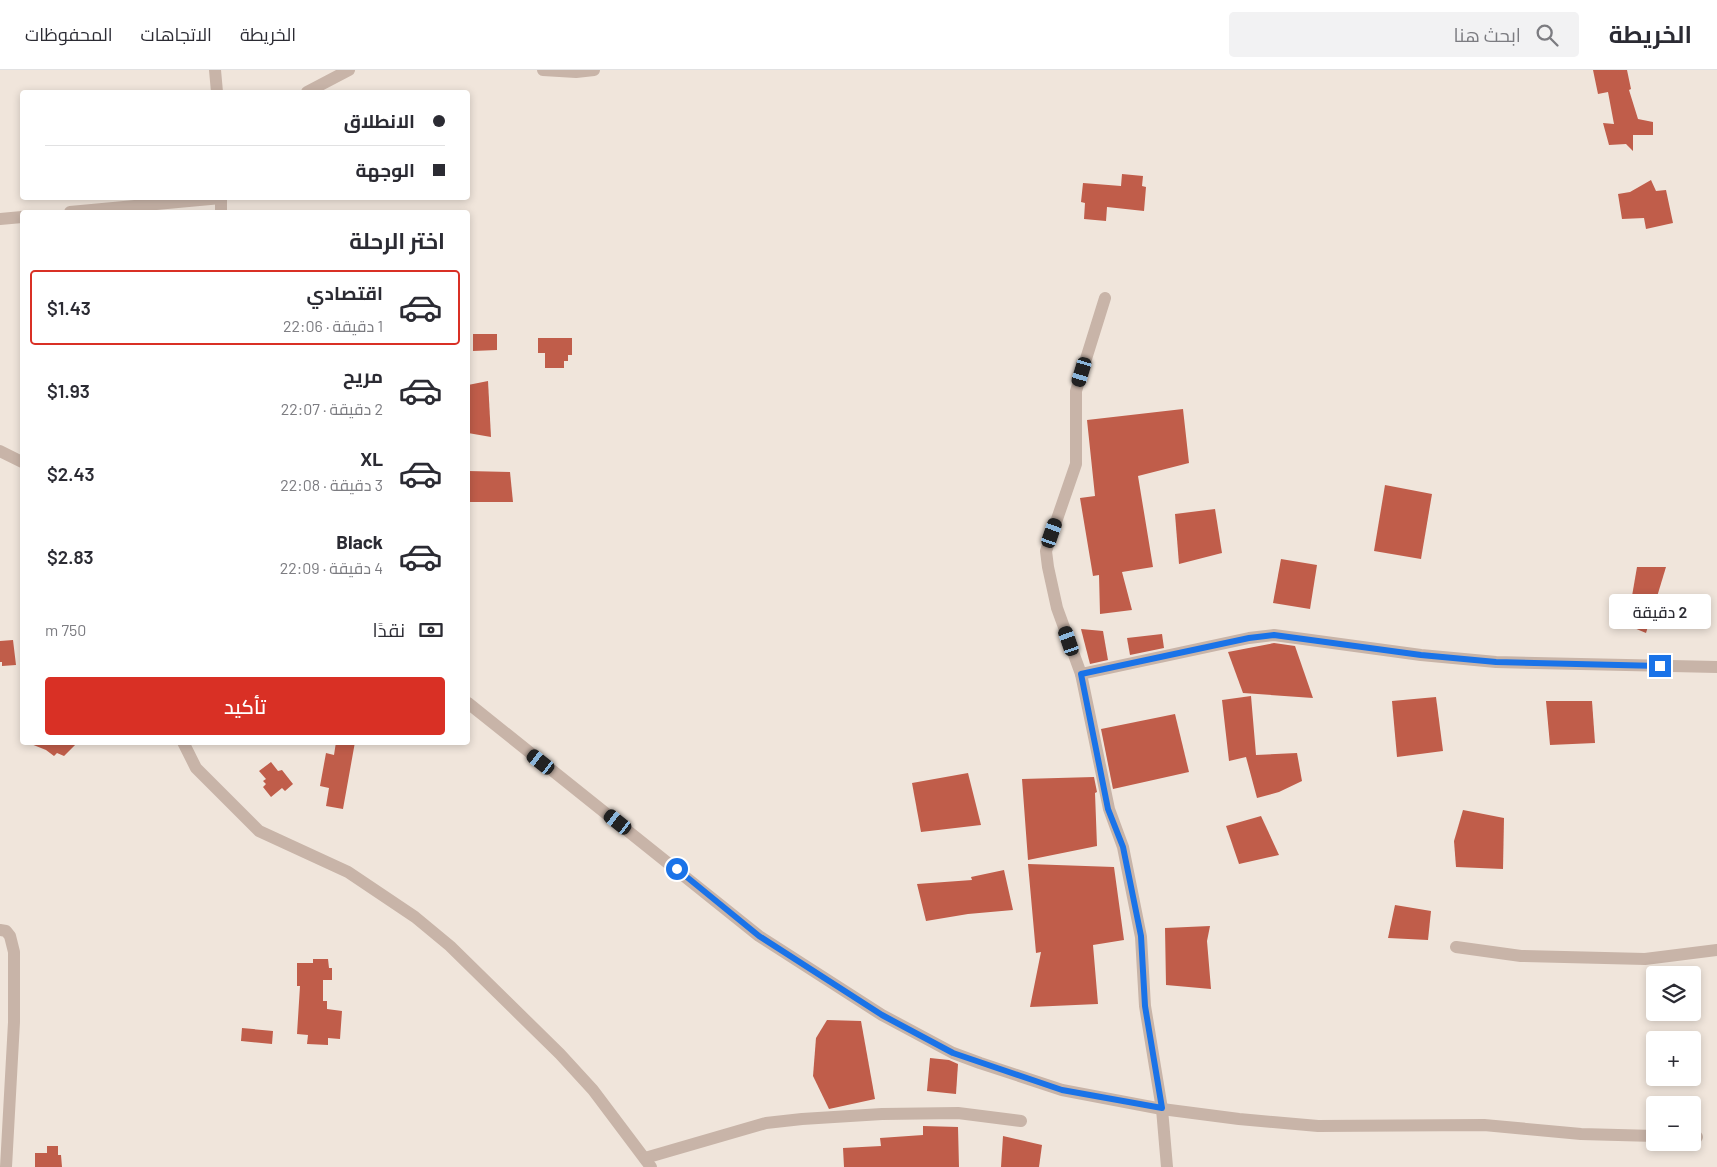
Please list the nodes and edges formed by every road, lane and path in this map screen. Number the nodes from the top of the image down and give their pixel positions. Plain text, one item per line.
1 (215, 70) edge
2 (349, 70) edge
3 (543, 70) edge
4 (594, 70) edge
5 (217, 90) edge
6 (311, 90) edge
7 (199, 200) edge
8 (92, 210) edge
9 (20, 217) edge
10 (0, 219) edge
11 (1105, 298) dead end
12 (0, 452) edge
13 (20, 461) edge
14 (1717, 667) edge
15 (1081, 674) junction
16 (470, 705) edge
17 (184, 745) edge
18 (0, 930) edge
19 (1456, 947) dead end
20 (1717, 950) edge
21 (1162, 1108) junction
22 (1021, 1121) dead end
23 (1646, 1136) edge
24 (648, 1162) edge
25 (6, 1167) edge
26 (1167, 1167) edge

1 - 5 street
2 - 6 street
3 - 4 street
7 - 8 street
9 - 10 street
11 - 15 street
12 - 13 street
14 - 15 street
15 - 21 street
16 - 21 street
17 - 24 street
18 - 25 street
19 - 20 street
21 - 23 street
21 - 26 street
22 - 24 street

